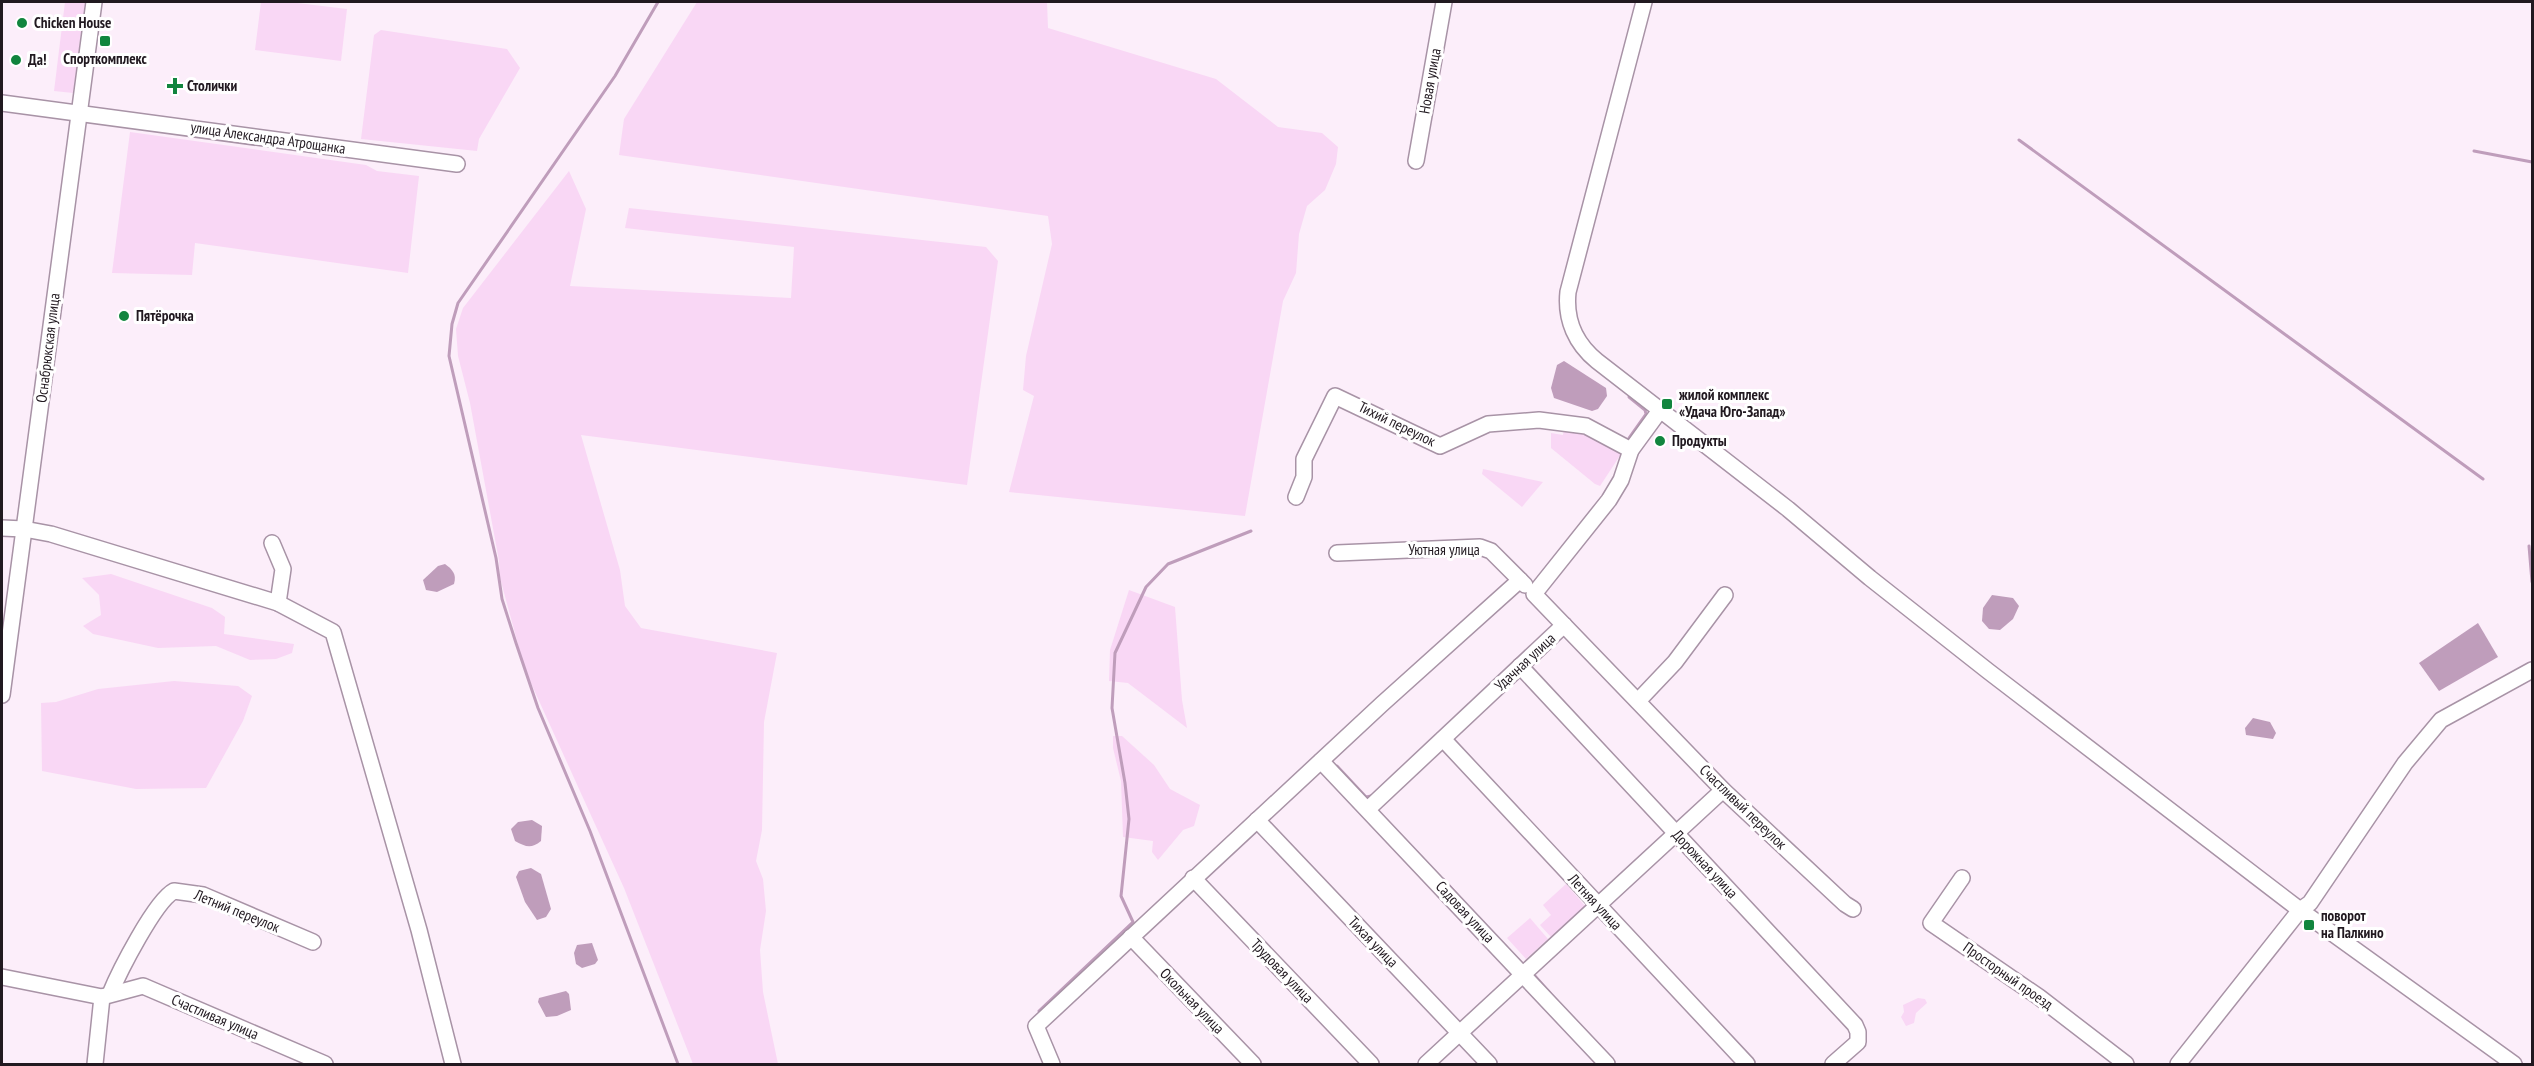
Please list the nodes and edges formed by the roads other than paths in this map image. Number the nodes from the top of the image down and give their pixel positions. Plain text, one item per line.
1 (94, 2) edge
2 (1444, 2) edge
3 (1644, 2) edge
4 (2, 103) edge
5 (79, 112) junction
6 (1416, 161) dead end
7 (456, 164) dead end
8 (1660, 409) junction
9 (1631, 450) junction
10 (1296, 497) dead end
11 (2, 528) edge
12 (24, 529) junction
13 (272, 543) dead end
14 (1337, 553) dead end
15 (1520, 580) junction
16 (1534, 594) junction
17 (1725, 595) dead end
18 (278, 603) junction
19 (1564, 625) junction
20 (1520, 666) junction
21 (2532, 670) edge
22 (2, 695) edge
23 (1638, 701) junction
24 (1443, 739) junction
25 (1321, 761) junction
26 (1723, 790) junction
27 (1368, 809) junction
28 (1257, 820) junction
29 (1677, 834) junction
30 (1193, 878) junction
31 (1962, 878) dead end
32 (1599, 906) junction
33 (1853, 909) dead end
34 (2300, 910) junction
35 (1131, 937) junction
36 (313, 942) dead end
37 (1522, 974) junction
38 (2, 977) edge
39 (106, 996) junction
40 (1459, 1033) junction
41 (95, 1065) edge
42 (325, 1065) edge
43 (453, 1065) edge
44 (1052, 1065) edge
45 (1253, 1065) edge
46 (1371, 1065) edge
47 (1426, 1065) edge
48 (1489, 1065) edge
49 (1607, 1065) edge
50 (1747, 1065) edge
51 (1833, 1065) edge
52 (2126, 1065) edge
53 (2178, 1065) edge
54 (2514, 1065) edge

1 - 5 street, Оснабрюкская улица
2 - 6 street, Новая улица
3 - 8 street
4 - 5 street, улица Александра Атрощанка
5 - 7 street, улица Александра Атрощанка
5 - 12 street, Оснабрюкская улица
8 - 9 street
8 - 34 street
9 - 10 street, Тихий переулок
9 - 16 street
11 - 12 street
12 - 18 street
12 - 22 street, Оснабрюкская улица
13 - 18 street
14 - 15 street, Уютная улица
15 - 16 street, Уютная улица
15 - 25 street
16 - 19 street, Удачная улица
17 - 23 street
18 - 43 street
19 - 20 street, Удачная улица
19 - 23 street, Счастливый переулок
20 - 24 street, Удачная улица
20 - 29 street, Дорожная улица
21 - 34 street
23 - 26 street, Счастливый переулок
24 - 27 street, Удачная улица
24 - 32 street, Летняя улица
25 - 27 street, Садовая улица
25 - 28 street
26 - 29 street
26 - 33 street, Счастливый переулок
27 - 37 street, Садовая улица
28 - 30 street
28 - 40 street, Тихая улица
29 - 32 street
29 - 51 street, Дорожная улица
30 - 35 street
30 - 46 street, Трудовая улица
31 - 52 street, Просторный проезд
32 - 37 street
32 - 50 street, Летняя улица
34 - 53 street
34 - 54 street
35 - 44 street
35 - 45 street, Окольная улица
36 - 39 street, Летний переулок
37 - 40 street
37 - 49 street, Садовая улица
38 - 39 street
39 - 41 street
39 - 42 street, Счастливая улица
40 - 47 street
40 - 48 street, Тихая улица

